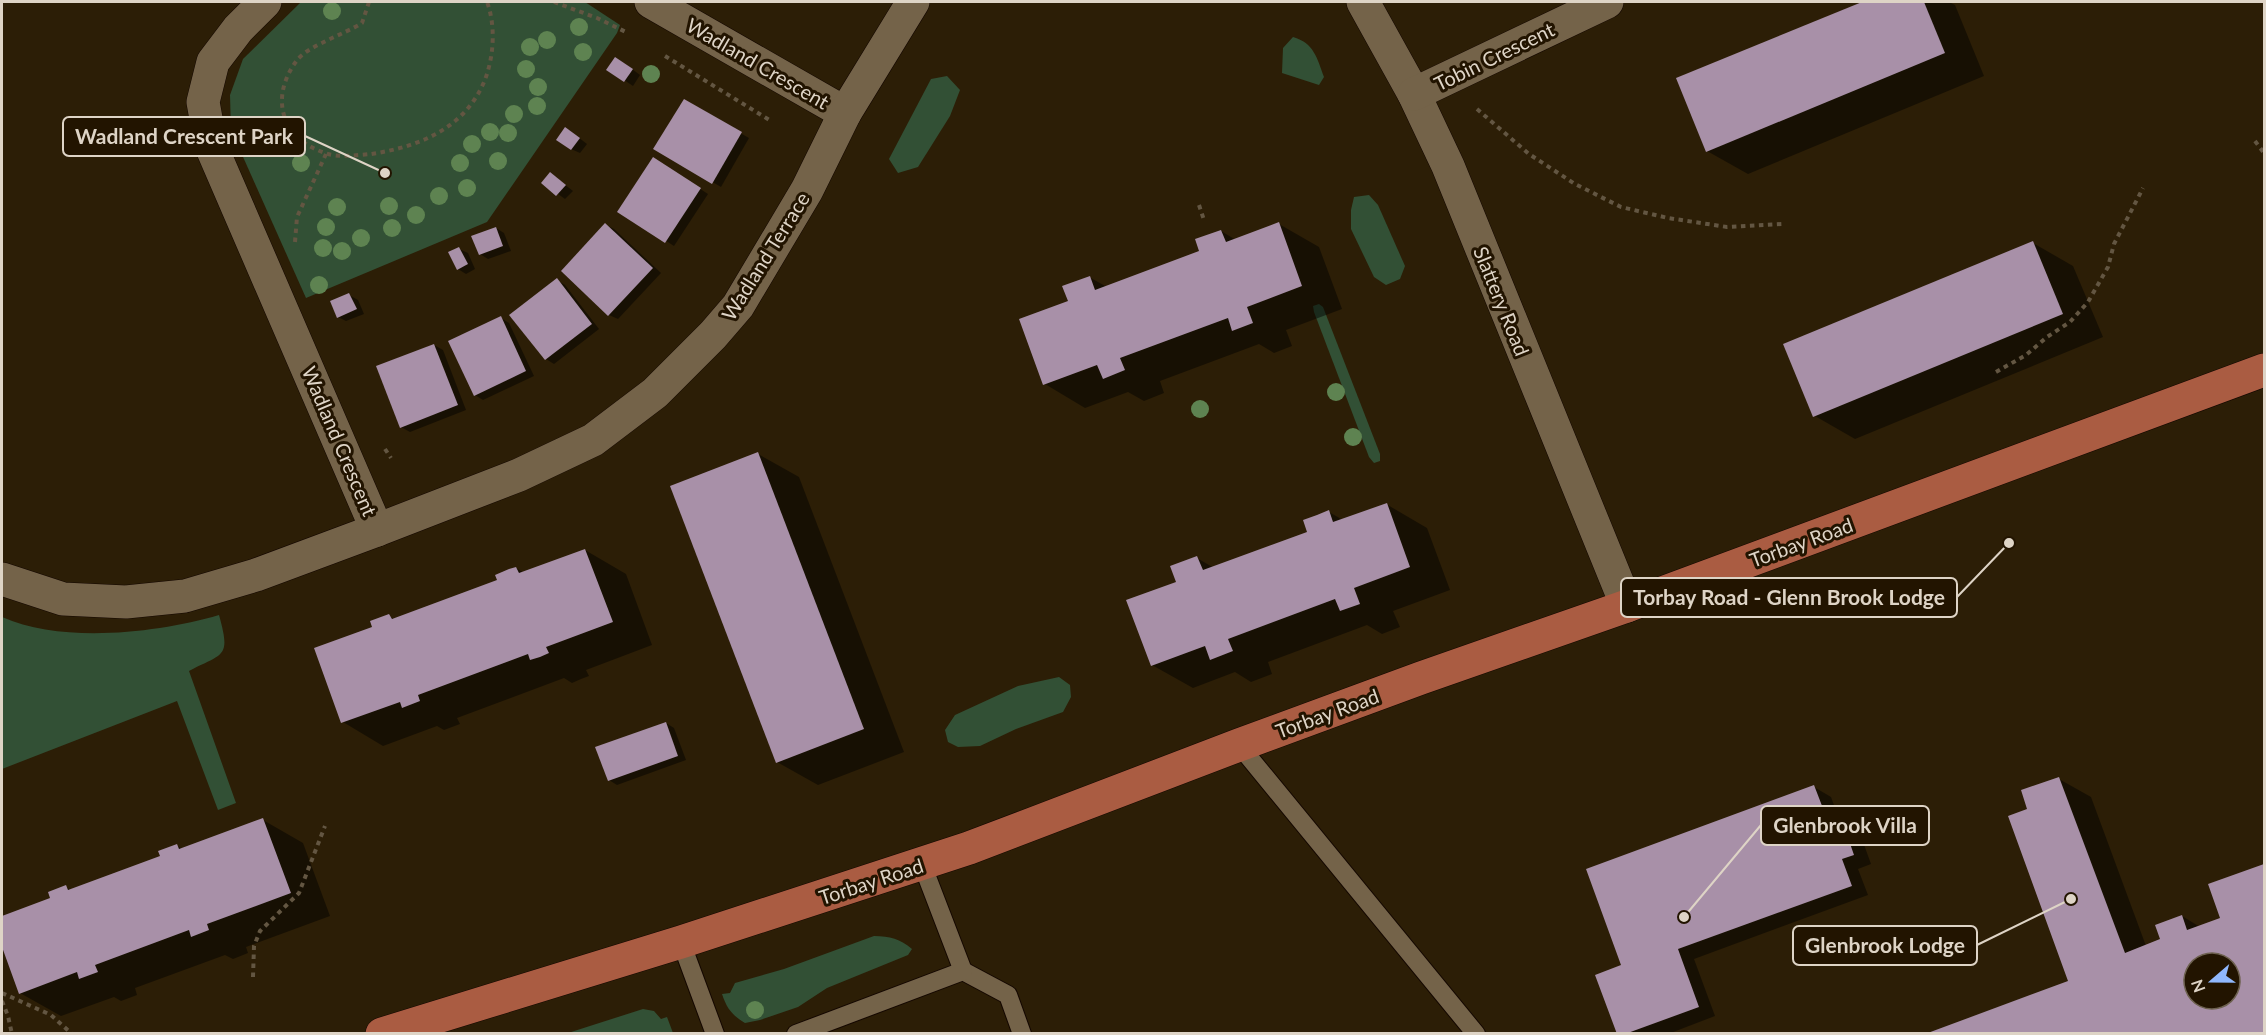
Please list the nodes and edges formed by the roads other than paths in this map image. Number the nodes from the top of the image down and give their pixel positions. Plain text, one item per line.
1 (265, 2) edge
2 (651, 2) edge
3 (913, 2) edge
4 (1364, 2) edge
5 (1608, 2) edge
6 (1414, 94) junction
7 (845, 113) junction
8 (2265, 370) edge
9 (377, 530) junction
10 (2, 579) edge
11 (1627, 606) junction
12 (1239, 745) junction
13 (922, 864) junction
14 (681, 942) junction
15 (963, 971) junction
16 (797, 1033) edge
17 (382, 1034) edge
18 (715, 1034) edge
19 (1022, 1034) edge
20 (1476, 1034) edge

1 - 9 street, Wadland Crescent
2 - 7 street, Wadland Crescent
3 - 7 street, Wadland Crescent
4 - 6 street, Slattery Road
5 - 6 street, Tobin Crescent
6 - 11 street, Slattery Road
7 - 9 street, Wadland Terrace
8 - 11 main road, Torbay Road
9 - 10 street, Wadland Crescent
11 - 12 main road, Torbay Road
12 - 13 main road, Torbay Road
12 - 20 lane
13 - 14 main road, Torbay Road
13 - 15 lane
14 - 17 main road, Torbay Road
14 - 18 lane
15 - 16 lane
15 - 19 lane

